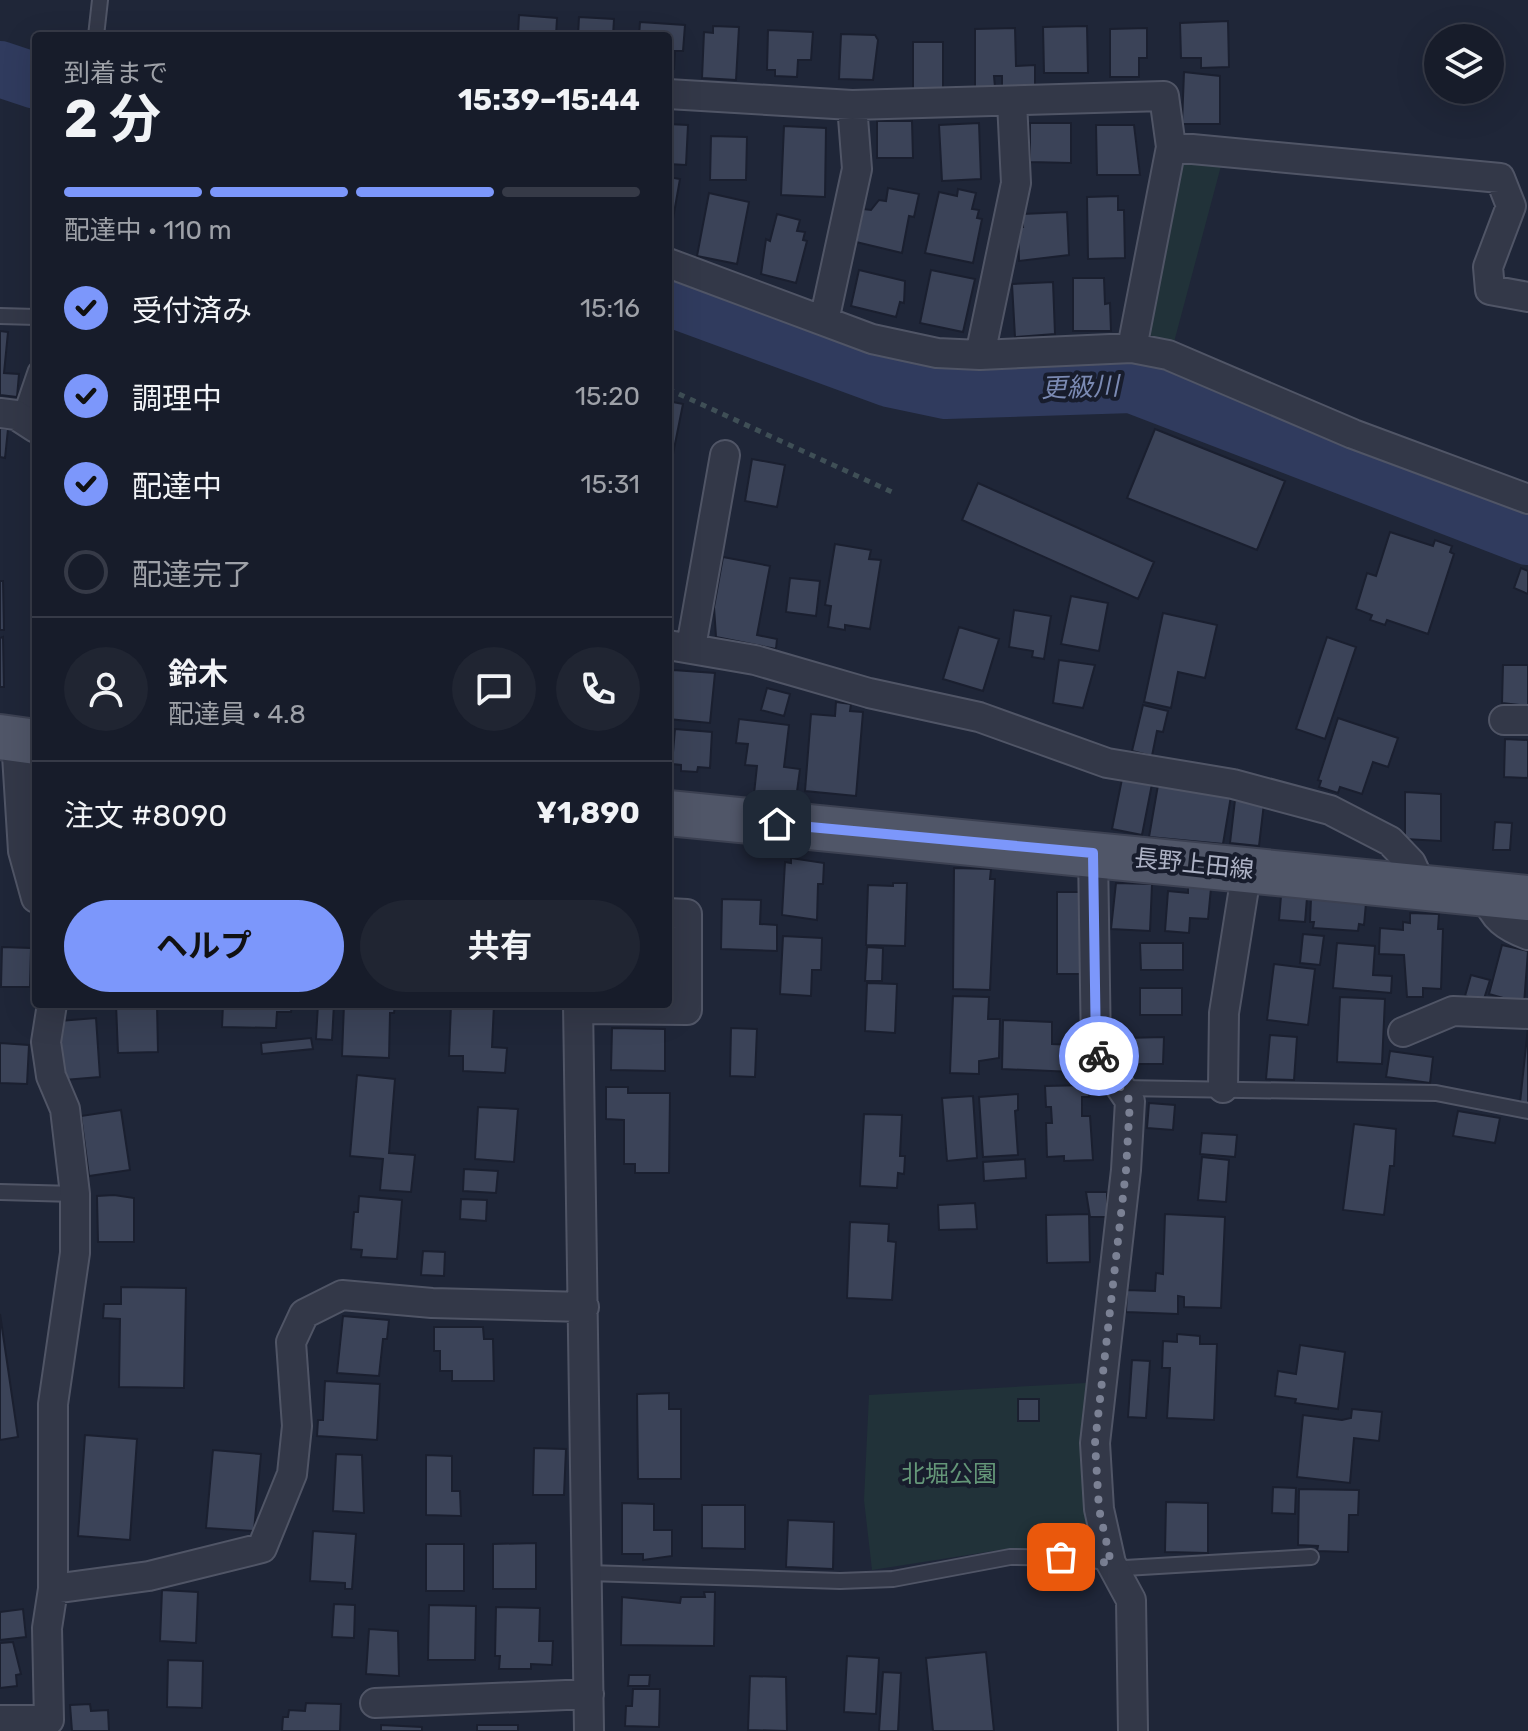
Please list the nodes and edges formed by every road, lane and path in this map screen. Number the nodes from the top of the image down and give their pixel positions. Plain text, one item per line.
1 (100, 0) edge
2 (96, 32) edge
3 (672, 94) edge
4 (1012, 102) junction
5 (852, 105) junction
6 (1171, 147) junction
7 (672, 264) edge
8 (1528, 297) edge
9 (0, 316) edge
10 (32, 317) edge
11 (824, 321) junction
12 (1132, 348) junction
13 (980, 355) junction
14 (32, 382) edge
15 (672, 391) edge
16 (17, 419) edge
17 (725, 455) dead end
18 (894, 493) dead end
19 (1528, 499) edge
20 (679, 646) edge
21 (17, 740) edge
22 (672, 813) edge
23 (1093, 853) junction
24 (1247, 869) junction
25 (32, 884) edge
26 (1422, 887) junction
27 (1507, 897) edge
28 (672, 913) edge
29 (1528, 935) edge
30 (51, 1008) edge
31 (578, 1008) edge
32 (614, 1008) edge
33 (1528, 1014) edge
34 (1403, 1032) dead end
35 (1122, 1088) junction
36 (1223, 1088) junction
37 (1528, 1111) edge
38 (0, 1192) edge
39 (75, 1194) junction
40 (584, 1307) junction
41 (1311, 1557) dead end
42 (1111, 1563) junction
43 (588, 1573) junction
44 (53, 1589) junction
45 (589, 1694) junction
46 (375, 1703) dead end
47 (0, 1720) edge
48 (589, 1731) edge
49 (1133, 1731) edge

1 - 2 lane
3 - 5 street
4 - 5 street
4 - 6 street
4 - 13 street
5 - 11 street
6 - 8 street
6 - 12 street
7 - 11 street
9 - 10 lane
11 - 13 street
12 - 13 street
12 - 19 street
14 - 16 lane
15 - 18 path
17 - 20 street
20 - 26 street
21 - 25 street
22 - 23 main road, 長野上田線
23 - 24 main road, 長野上田線
23 - 35 street
24 - 26 main road, 長野上田線
24 - 36 street
26 - 27 main road, 長野上田線
27 - 29 street
28 - 32 street
30 - 39 street
31 - 40 street
33 - 34 street
35 - 36 lane
35 - 42 street
36 - 37 lane
38 - 39 lane
39 - 44 street
40 - 43 street
40 - 44 street
41 - 42 lane
42 - 43 lane
42 - 49 street
43 - 45 street
44 - 47 street
45 - 46 street
45 - 48 street

